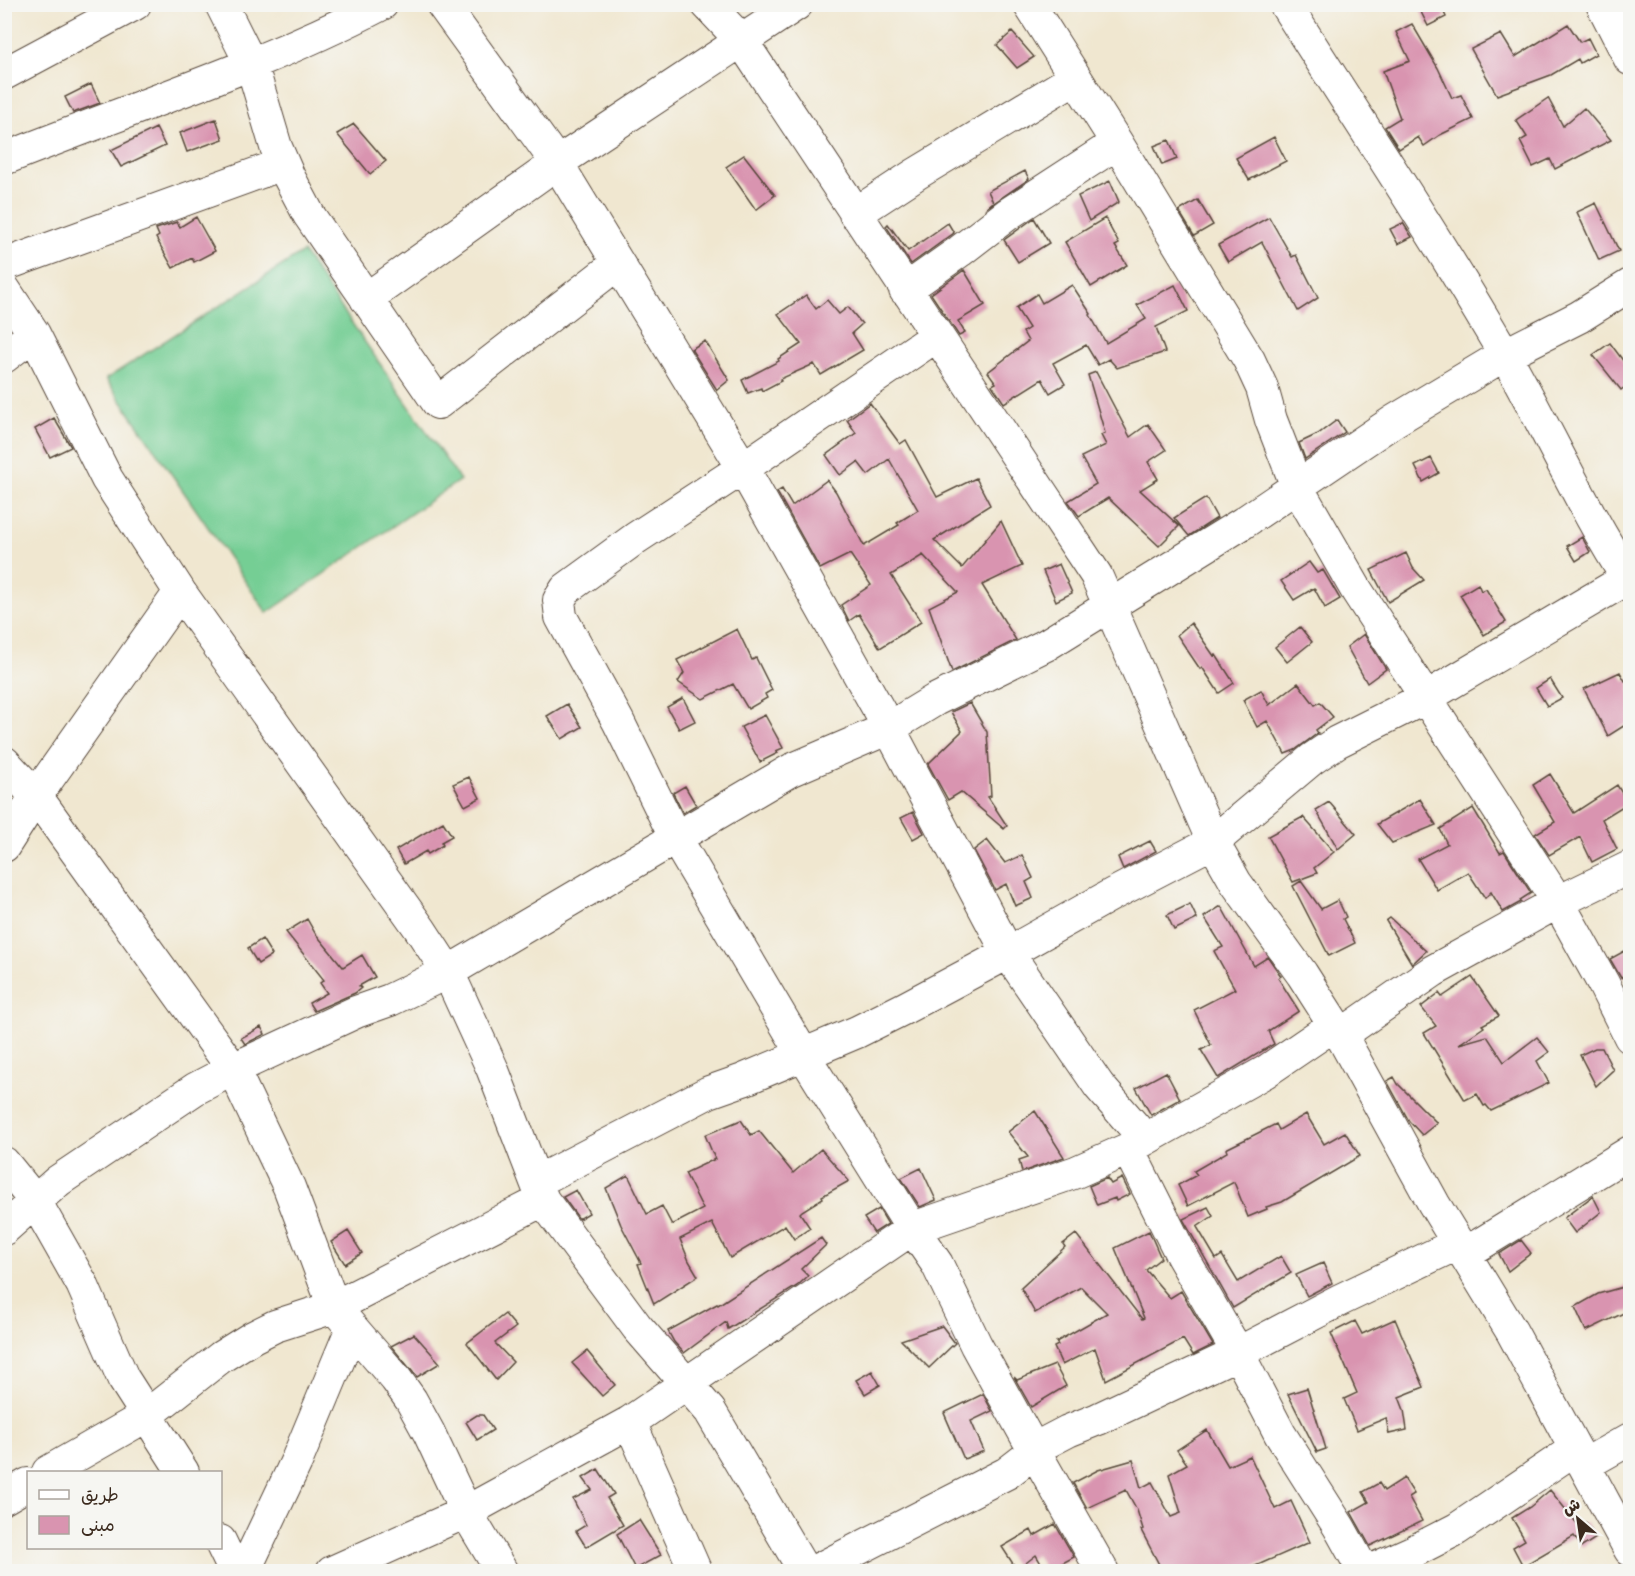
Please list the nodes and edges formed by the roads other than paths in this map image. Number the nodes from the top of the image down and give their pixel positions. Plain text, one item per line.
1 (135, 4) edge
2 (221, 4) edge
3 (382, 4) edge
4 (442, 4) edge
5 (707, 4) edge
6 (797, 4) edge
7 (1029, 4) edge
8 (1285, 4) edge
9 (1602, 4) edge
10 (741, 40) junction
11 (1630, 59) edge
12 (252, 66) junction
13 (4, 74) edge
14 (1076, 78) junction
15 (1117, 143) junction
16 (4, 159) edge
17 (557, 163) junction
18 (283, 164) junction
19 (855, 214) junction
20 (617, 264) junction
21 (4, 265) edge
22 (1630, 285) edge
23 (4, 289) edge
24 (905, 290) junction
25 (366, 299) junction
26 (34, 334) junction
27 (936, 336) junction
28 (1504, 355) junction
29 (4, 357) edge
30 (743, 468) junction
31 (1297, 487) junction
32 (1630, 579) edge
33 (180, 592) junction
34 (1108, 606) junction
35 (1427, 697) junction
36 (889, 728) junction
37 (4, 762) edge
38 (36, 796) junction
39 (675, 837) junction
40 (1213, 842) junction
41 (4, 846) edge
42 (1630, 867) edge
43 (1558, 902) junction
44 (1008, 953) junction
45 (448, 972) junction
46 (1337, 1030) junction
47 (1630, 1037) edge
48 (803, 1054) junction
49 (233, 1069) junction
50 (1137, 1144) junction
51 (1630, 1152) edge
52 (4, 1163) edge
53 (540, 1191) junction
54 (35, 1201) junction
55 (913, 1228) junction
56 (4, 1229) edge
57 (1462, 1248) junction
58 (343, 1317) junction
59 (1238, 1353) junction
60 (686, 1383) junction
61 (146, 1416) junction
62 (630, 1422) junction
63 (1630, 1438) edge
64 (1035, 1452) junction
65 (1580, 1457) junction
66 (51, 1471) edge
67 (182, 1471) edge
68 (27, 1485) edge
69 (4, 1498) edge
70 (466, 1512) junction
71 (222, 1545) edge
72 (1630, 1550) edge
73 (1371, 1570) edge
74 (236, 1572) edge
75 (244, 1572) edge
76 (332, 1572) edge
77 (502, 1572) edge
78 (696, 1572) edge
79 (805, 1572) edge
80 (813, 1572) edge
81 (1103, 1572) edge

1 - 13 street
2 - 12 street
3 - 12 street
4 - 17 street
5 - 10 street
6 - 10 street
7 - 14 street
8 - 28 street
9 - 11 street
10 - 17 street
10 - 19 street
12 - 16 street
12 - 18 street
14 - 15 street
14 - 19 street
15 - 24 street
15 - 31 street
17 - 20 street
17 - 25 street
18 - 21 street
18 - 25 street
19 - 24 street
20 - 25 street
20 - 30 street
22 - 28 street
23 - 26 street
24 - 27 street
26 - 29 street
26 - 33 street
27 - 30 street
27 - 34 street
28 - 31 street
28 - 32 street
30 - 36 street
30 - 39 street
31 - 34 street
31 - 35 street
32 - 35 street
33 - 38 street
33 - 45 street
34 - 36 street
34 - 40 street
35 - 40 street
35 - 43 street
36 - 39 street
36 - 44 street
37 - 38 street
38 - 41 street
38 - 49 street
39 - 45 street
39 - 48 street
40 - 44 street
40 - 46 street
42 - 43 street
43 - 46 street
43 - 47 street
44 - 48 street
44 - 50 street
45 - 49 street
45 - 53 street
46 - 50 street
46 - 57 street
48 - 53 street
48 - 55 street
49 - 54 street
49 - 58 street
50 - 55 street
50 - 59 street
51 - 57 street
52 - 54 street
53 - 58 street
53 - 60 street
54 - 56 street
54 - 61 street
55 - 60 street
55 - 64 street
57 - 59 street
57 - 65 street
58 - 61 street
58 - 70 street
58 - 75 street
59 - 64 street
59 - 73 street
60 - 62 street
60 - 79 street
61 - 66 street
61 - 67 street
62 - 70 street
62 - 78 street
63 - 65 street
64 - 80 street
64 - 81 street
65 - 72 street
65 - 73 street
68 - 69 street
70 - 76 street
70 - 77 street
71 - 74 street

